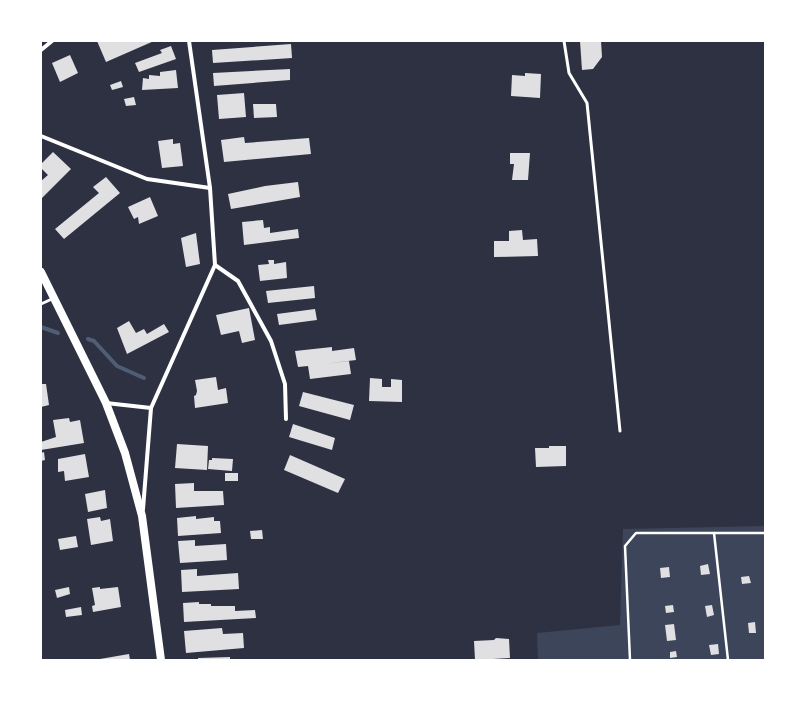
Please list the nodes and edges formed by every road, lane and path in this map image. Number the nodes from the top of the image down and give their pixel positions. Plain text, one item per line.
1 (52, 41) edge
2 (189, 41) edge
3 (564, 41) edge
4 (41, 50) edge
5 (41, 136) edge
6 (210, 188) junction
7 (214, 265) junction
8 (41, 272) edge
9 (54, 298) junction
10 (41, 304) edge
11 (106, 403) junction
12 (151, 408) junction
13 (286, 419) dead end
14 (620, 431) dead end
15 (142, 516) junction
16 (714, 533) junction
17 (765, 533) edge
18 (161, 660) edge
19 (630, 660) edge
20 (728, 660) edge

1 - 4 street
2 - 6 street
3 - 14 lane
5 - 6 street
6 - 7 street
7 - 12 street
7 - 13 street
8 - 9 main road
9 - 10 lane
9 - 11 main road
11 - 12 street
11 - 15 main road
12 - 15 street
15 - 18 main road
16 - 17 path
16 - 19 path
16 - 20 path

